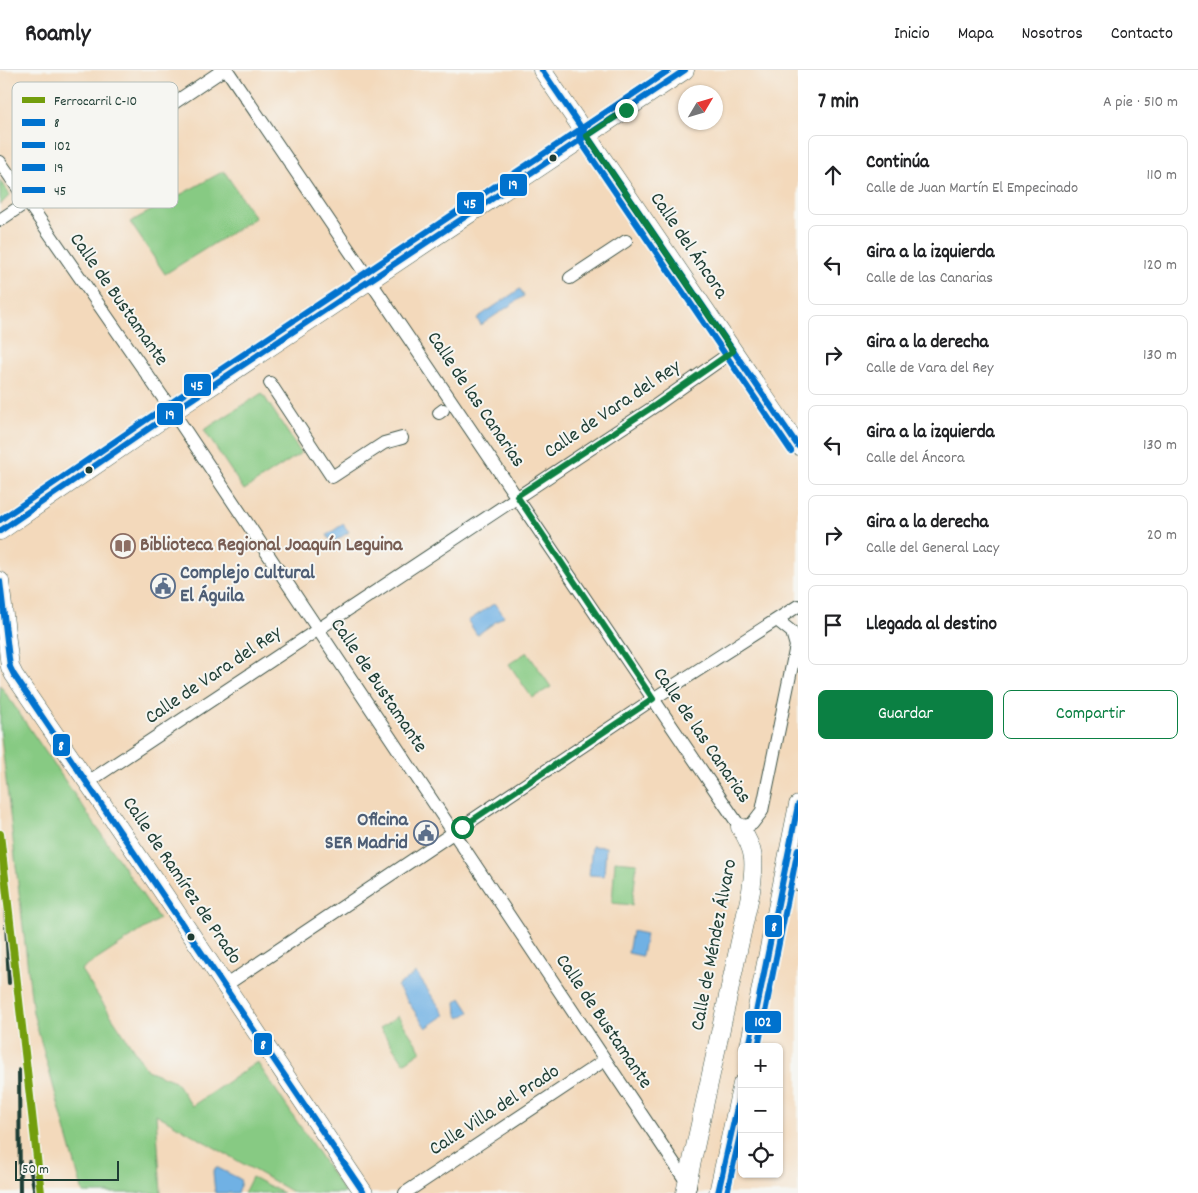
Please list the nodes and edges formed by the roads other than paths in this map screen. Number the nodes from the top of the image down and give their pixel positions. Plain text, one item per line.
1 (223, 70) edge
2 (227, 70) edge
3 (542, 70) edge
4 (685, 70) edge
5 (178, 100) edge
6 (587, 136) junction
7 (0, 162) edge
8 (12, 179) edge
9 (19, 208) edge
10 (32, 208) edge
11 (0, 220) edge
12 (626, 241) dead end
13 (570, 278) dead end
14 (371, 280) junction
15 (733, 351) junction
16 (270, 383) dead end
17 (173, 412) junction
18 (402, 438) dead end
19 (798, 446) edge
20 (517, 496) junction
21 (0, 531) edge
22 (0, 581) edge
23 (798, 606) edge
24 (777, 620) junction
25 (318, 630) junction
26 (653, 699) junction
27 (88, 782) junction
28 (798, 805) edge
29 (740, 827) junction
30 (454, 833) junction
31 (790, 882) edge
32 (226, 986) junction
33 (750, 1043) edge
34 (605, 1060) junction
35 (741, 1088) edge
36 (689, 1190) edge
37 (364, 1193) edge
38 (404, 1193) edge
39 (718, 1193) edge

1 - 5 street
2 - 14 street, Calle de las Canarias
3 - 6 main road, Calle del Áncora
4 - 6 main road
6 - 14 main road
6 - 15 main road, Calle del Áncora
7 - 8 street, Calle de Bustamante
9 - 11 street
10 - 17 street, Calle de Bustamante
12 - 13 street
14 - 17 main road
14 - 20 street, Calle de las Canarias
15 - 19 main road, Calle del Áncora
15 - 20 street, Calle de Vara del Rey
16 - 18 street
17 - 21 main road
17 - 25 street, Calle de Bustamante
20 - 25 street, Calle de Vara del Rey
20 - 26 street, Calle de las Canarias
22 - 27 main road, Calle de Ramírez de Prado
23 - 24 street
24 - 26 street
24 - 29 street
25 - 27 street, Calle de Vara del Rey
25 - 30 street, Calle de Bustamante
26 - 29 street, Calle de las Canarias
26 - 30 street
27 - 32 main road, Calle de Ramírez de Prado
28 - 31 main road
29 - 36 main road, Calle de Méndez Álvaro
30 - 32 street
30 - 34 street, Calle de Bustamante
31 - 33 main road
32 - 37 main road, Calle de Ramírez de Prado
34 - 36 street, Calle de Bustamante
34 - 38 street, Calle Villa del Prado
35 - 39 main road

